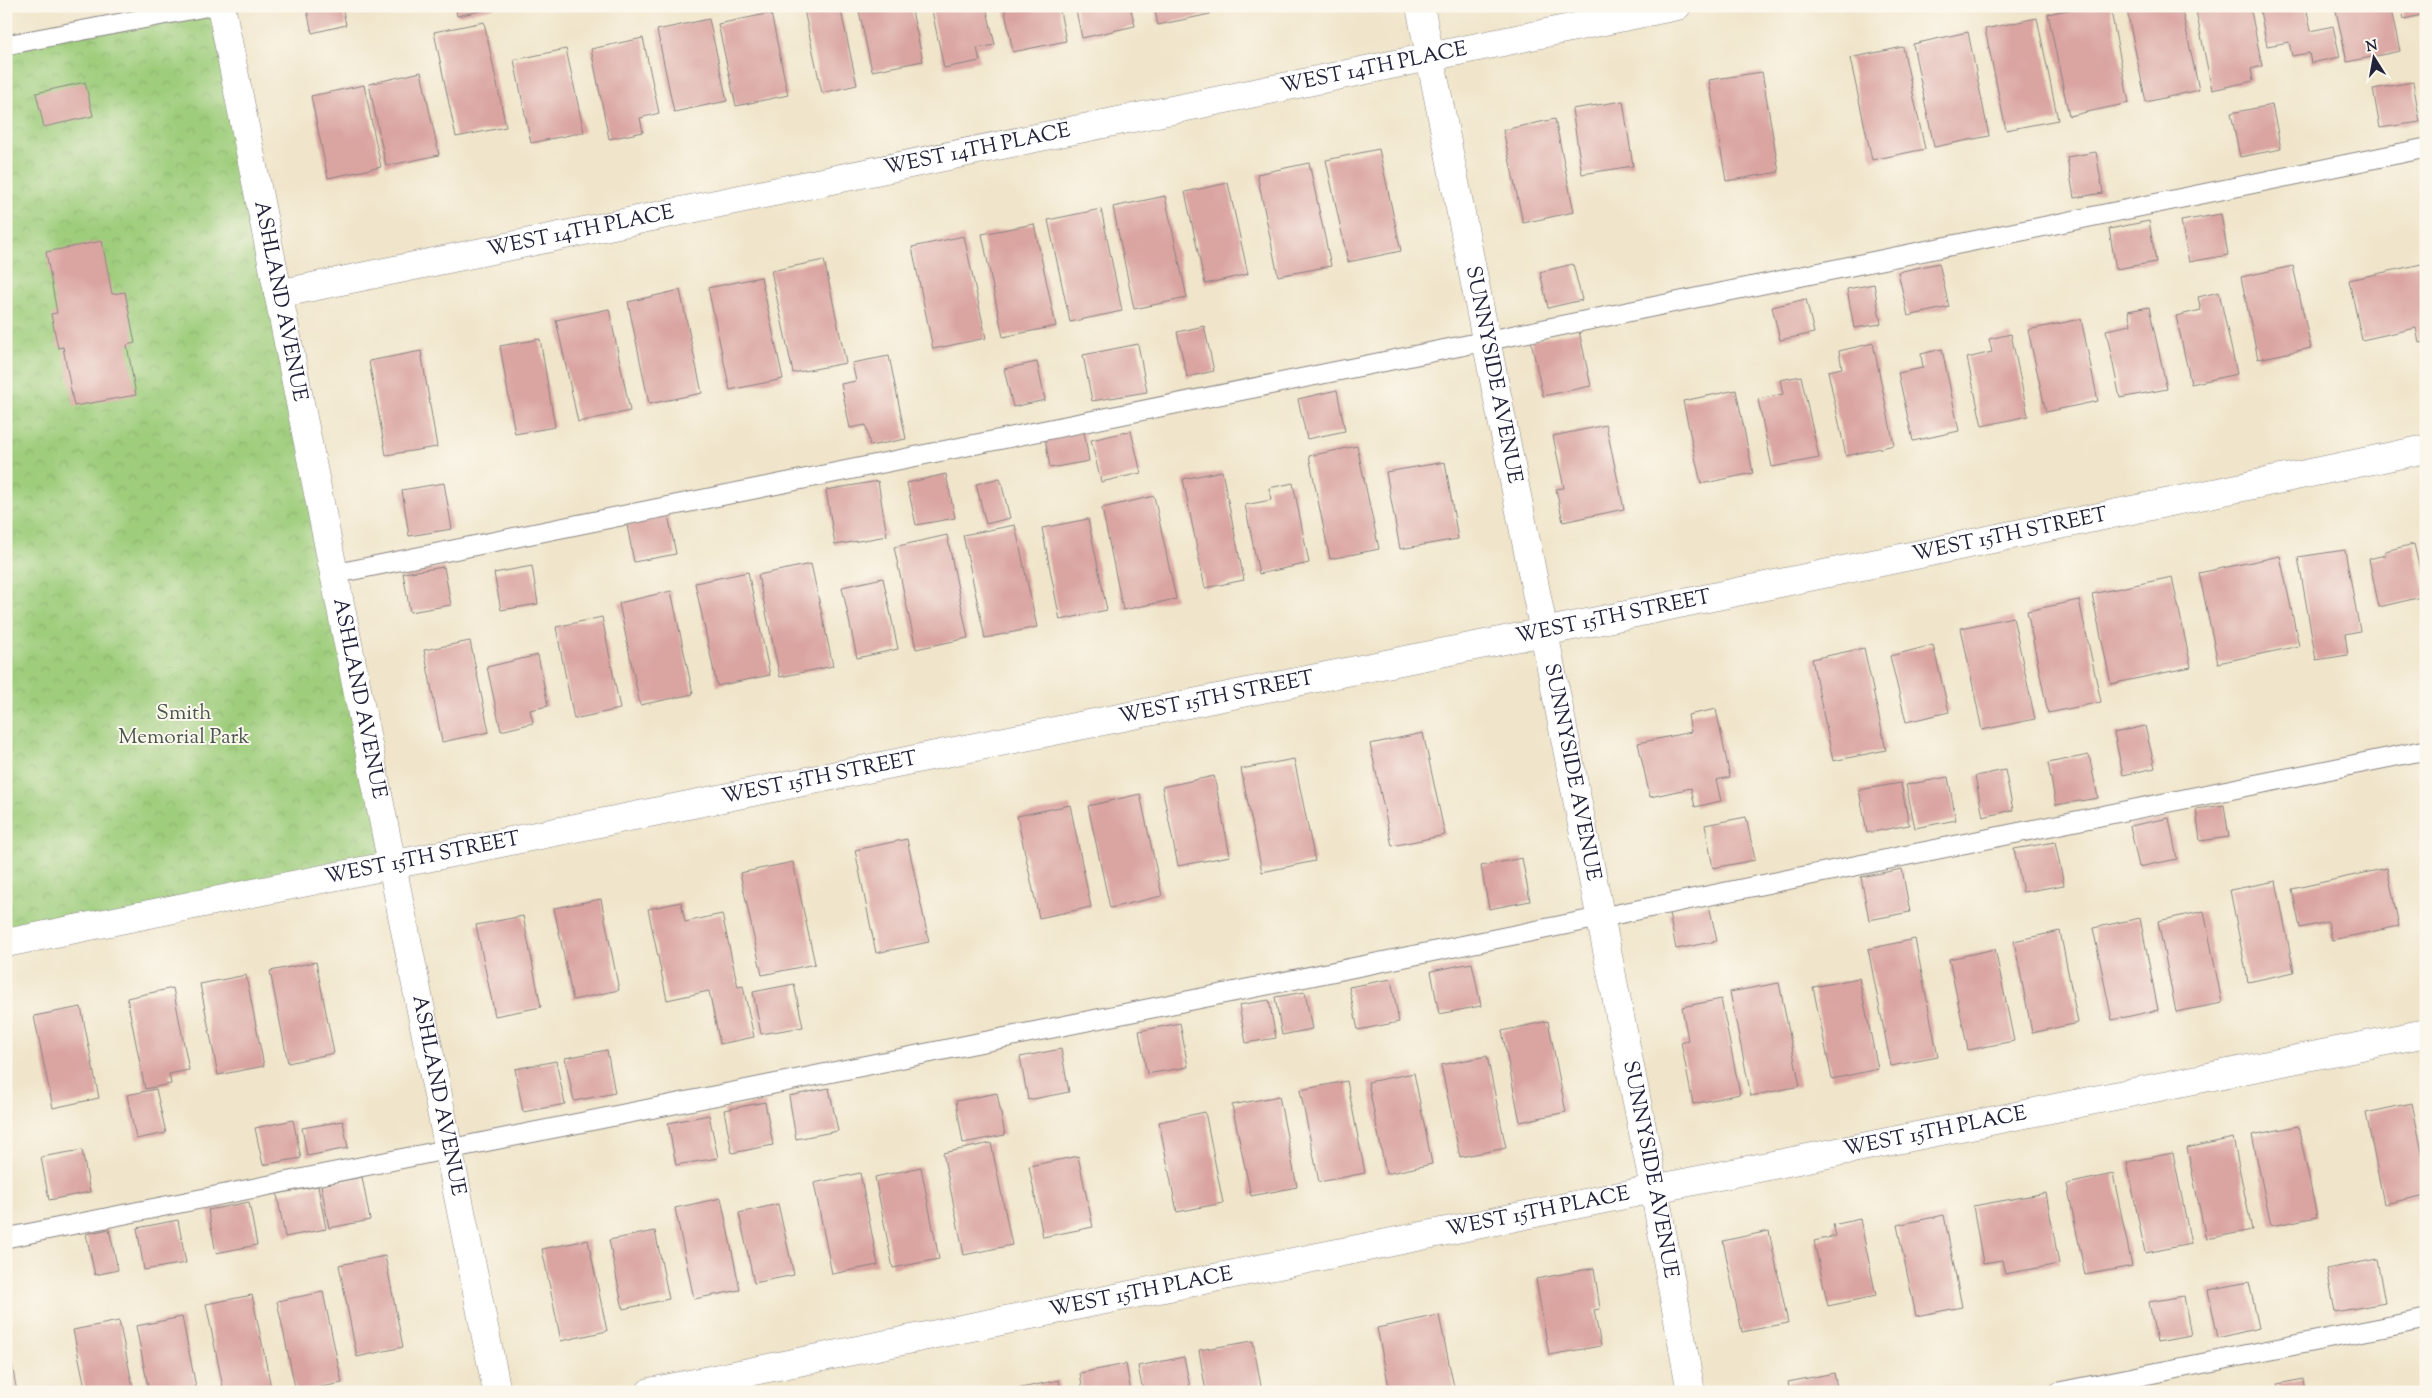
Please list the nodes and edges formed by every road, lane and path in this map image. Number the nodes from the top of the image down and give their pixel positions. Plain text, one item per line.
1 (210, 6) edge
2 (221, 6) edge
3 (1420, 6) edge
4 (1677, 6) edge
5 (6, 45) edge
6 (1429, 56) junction
7 (2426, 148) edge
8 (278, 294) junction
9 (1486, 341) junction
10 (2426, 449) edge
11 (334, 574) junction
12 (1544, 632) junction
13 (2426, 750) edge
14 (392, 865) junction
15 (1600, 916) junction
16 (6, 943) edge
17 (2426, 1033) edge
18 (449, 1151) junction
19 (1654, 1188) junction
20 (6, 1238) edge
21 (2426, 1320) edge
22 (497, 1392) edge
23 (650, 1392) edge
24 (1691, 1392) edge
25 (2059, 1392) edge

1 - 5 lane
2 - 8 street, ASHLAND AVENUE
3 - 6 street, SUNNYSIDE AVENUE
4 - 6 street, WEST 14TH PLACE
6 - 8 street, WEST 14TH PLACE
6 - 9 street, SUNNYSIDE AVENUE
7 - 9 lane
8 - 11 street, ASHLAND AVENUE
9 - 11 lane
9 - 12 street, SUNNYSIDE AVENUE
10 - 12 street, WEST 15TH STREET
11 - 14 street, ASHLAND AVENUE
12 - 14 street, WEST 15TH STREET
12 - 15 street, SUNNYSIDE AVENUE
13 - 15 lane
14 - 16 street, WEST 15TH STREET
14 - 18 street, ASHLAND AVENUE
15 - 18 lane
15 - 19 street, SUNNYSIDE AVENUE
17 - 19 street, WEST 15TH PLACE
18 - 20 lane
18 - 22 street, ASHLAND AVENUE
19 - 23 street, WEST 15TH PLACE
19 - 24 street, SUNNYSIDE AVENUE
21 - 25 lane

